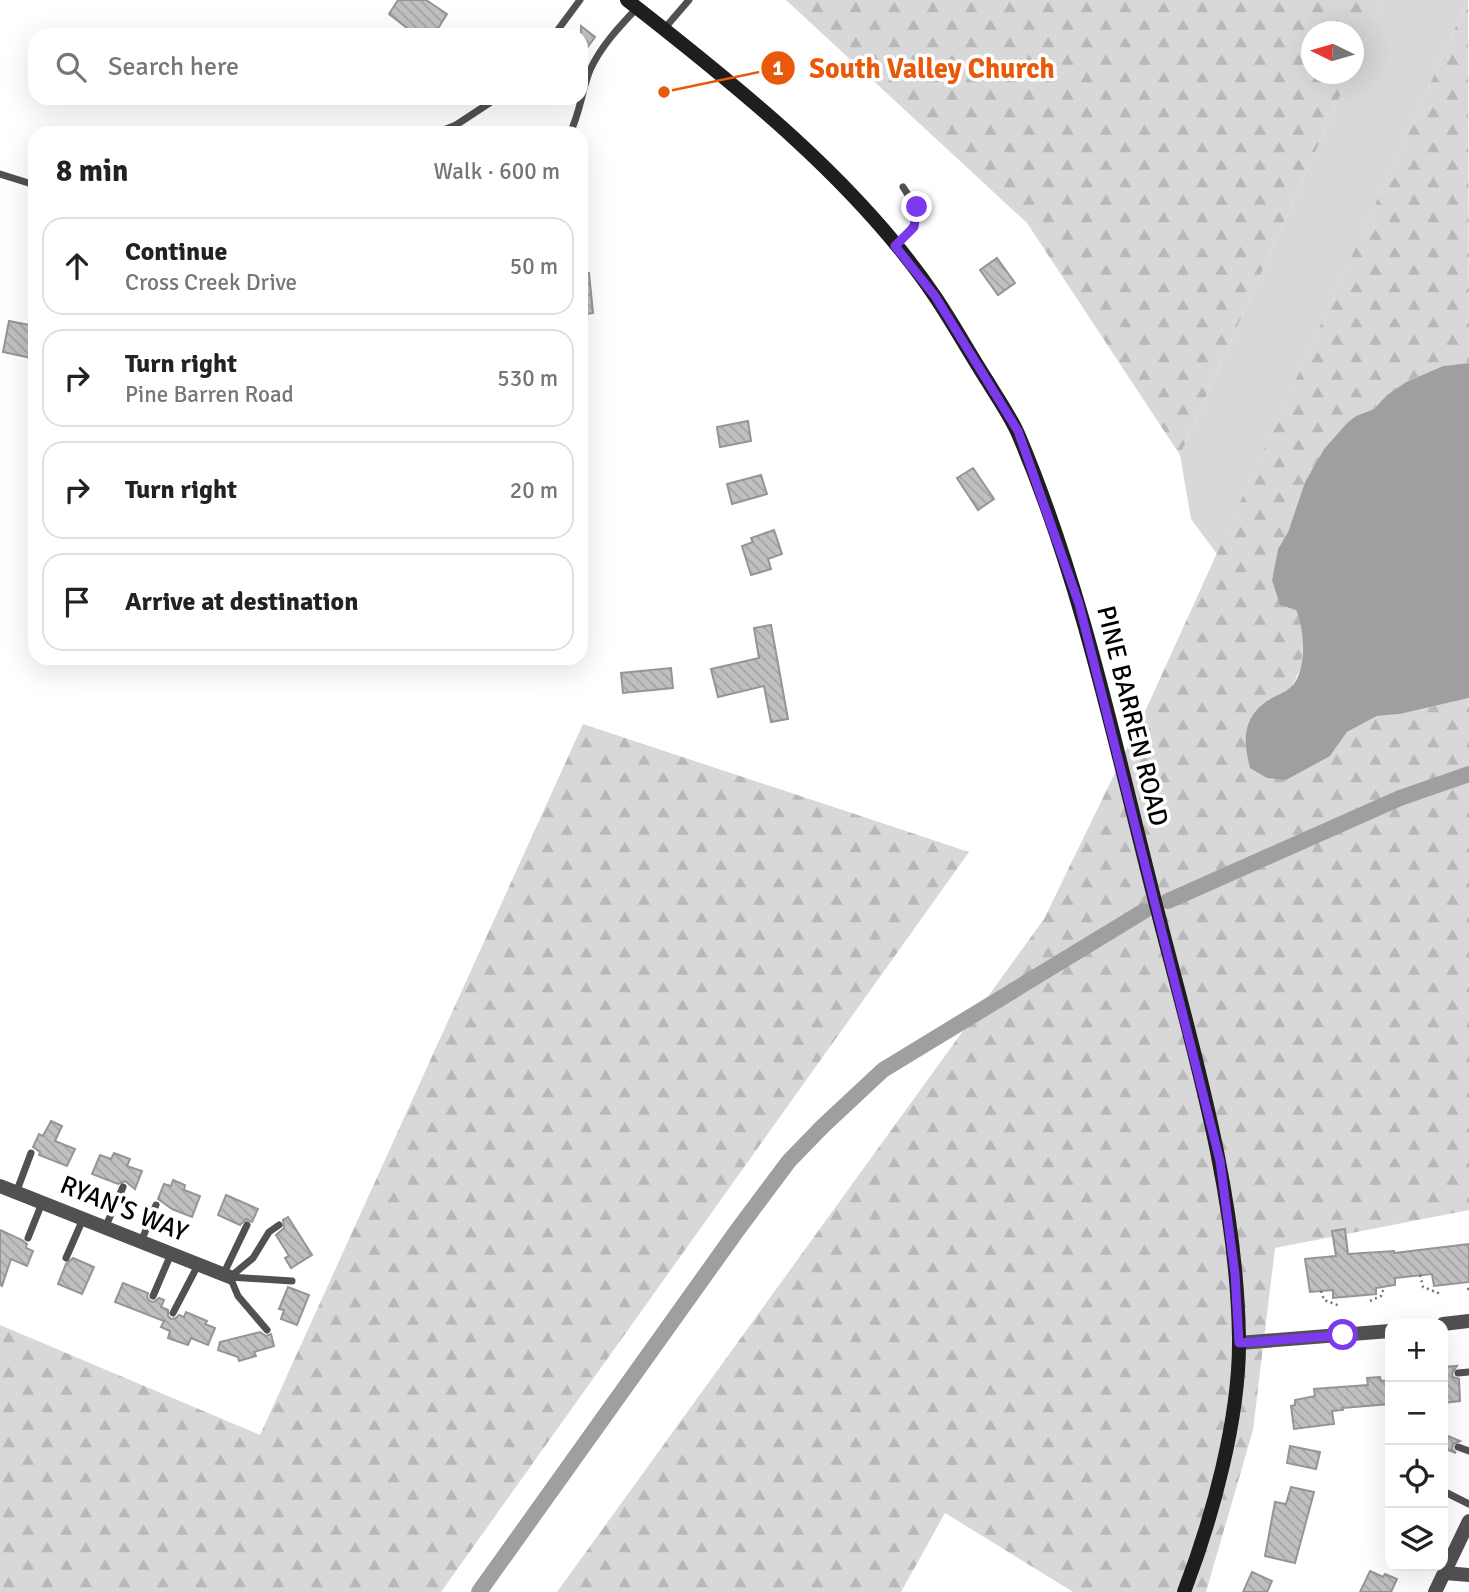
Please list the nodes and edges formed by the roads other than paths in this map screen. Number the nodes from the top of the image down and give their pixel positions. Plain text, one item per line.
1 (580, 0) edge
2 (689, 0) edge
3 (632, 4) edge
4 (559, 28) edge
5 (664, 29) junction
6 (588, 79) edge
7 (486, 105) edge
8 (580, 105) edge
9 (454, 126) edge
10 (573, 126) edge
11 (0, 174) edge
12 (28, 183) edge
13 (903, 187) dead end
14 (895, 246) junction
15 (31, 1153) dead end
16 (0, 1186) edge
17 (123, 1187) dead end
18 (16, 1193) junction
19 (42, 1203) junction
20 (156, 1205) dead end
21 (83, 1219) junction
22 (247, 1225) dead end
23 (279, 1226) dead end
24 (105, 1228) junction
25 (28, 1238) dead end
26 (141, 1242) junction
27 (171, 1254) junction
28 (66, 1258) dead end
29 (198, 1265) junction
30 (226, 1276) junction
31 (292, 1281) dead end
32 (153, 1296) dead end
33 (173, 1313) dead end
34 (1469, 1321) edge
35 (1448, 1323) edge
36 (267, 1330) dead end
37 (1385, 1331) edge
38 (1239, 1343) junction
39 (1469, 1372) edge
40 (1458, 1373) dead end
41 (1458, 1447) dead end
42 (1469, 1451) edge
43 (1448, 1494) edge
44 (1469, 1504) edge
45 (1469, 1521) edge
46 (1449, 1550) edge
47 (1445, 1573) junction
48 (1469, 1575) edge
49 (1184, 1592) edge
50 (1435, 1592) edge

1 - 4 lane
2 - 5 lane
3 - 5 main road, PINE BARREN ROAD
3 - 6 lane
5 - 14 main road, PINE BARREN ROAD
7 - 9 lane
8 - 10 lane
11 - 12 lane
13 - 14 lane
14 - 38 main road, PINE BARREN ROAD
15 - 18 lane
16 - 18 street, RYAN'S WAY
17 - 24 lane
18 - 19 street, RYAN'S WAY
19 - 21 street, RYAN'S WAY
19 - 25 lane
20 - 26 lane
21 - 24 street, RYAN'S WAY
21 - 28 lane
22 - 30 lane
23 - 30 lane
24 - 26 street, RYAN'S WAY
26 - 27 street, RYAN'S WAY
27 - 29 street, RYAN'S WAY
27 - 32 lane
29 - 30 street, RYAN'S WAY
29 - 33 lane
30 - 31 lane
30 - 36 lane
34 - 35 street
37 - 38 street
38 - 49 main road, PINE BARREN ROAD
39 - 40 lane
41 - 42 lane
43 - 44 lane
45 - 46 street
46 - 47 street
47 - 48 street
47 - 50 street

